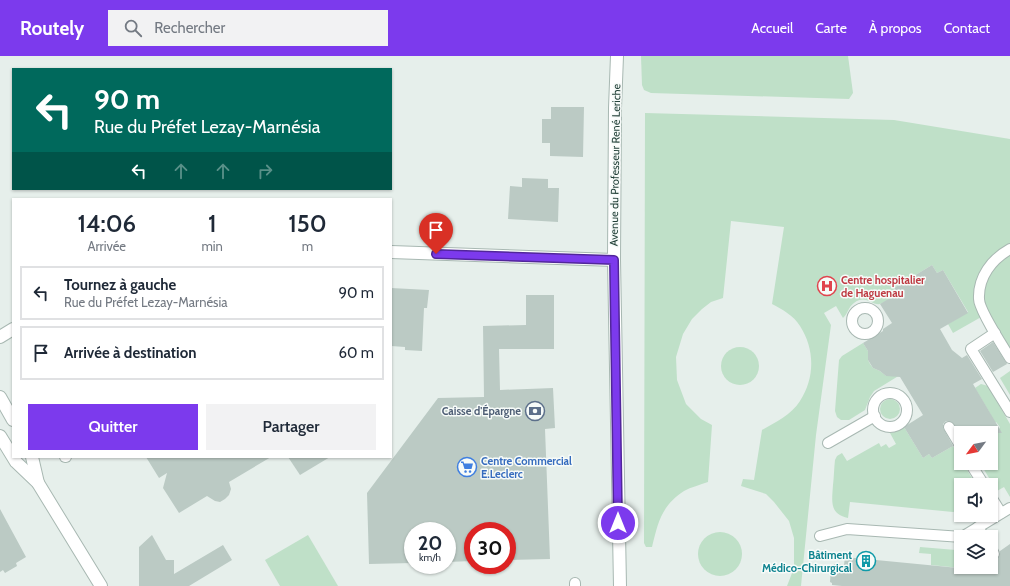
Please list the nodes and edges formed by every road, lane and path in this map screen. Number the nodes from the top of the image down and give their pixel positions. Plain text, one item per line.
1 (617, 56) edge
2 (1010, 249) edge
3 (392, 252) edge
4 (614, 260) junction
5 (12, 330) edge
6 (996, 333) junction
7 (0, 337) edge
8 (1010, 358) edge
9 (0, 397) edge
10 (1010, 412) edge
11 (875, 416) dead end
12 (12, 418) edge
13 (949, 427) dead end
14 (954, 435) edge
15 (0, 436) edge
16 (828, 443) dead end
17 (12, 456) edge
18 (14, 458) edge
19 (32, 458) edge
20 (38, 483) junction
21 (998, 504) edge
22 (1006, 511) edge
23 (978, 527) junction
24 (980, 530) edge
25 (820, 536) dead end
26 (101, 586) edge
27 (620, 586) edge

1 - 4 street, Avenue du Professeur René Leriche
2 - 6 lane
3 - 4 street
4 - 27 street, Avenue du Professeur René Leriche
5 - 7 street
6 - 8 lane
6 - 10 lane
9 - 12 street
11 - 16 lane
13 - 14 lane
15 - 17 street
18 - 20 street
19 - 20 street
20 - 26 street
21 - 22 lane
22 - 23 lane
23 - 24 lane
23 - 25 lane

